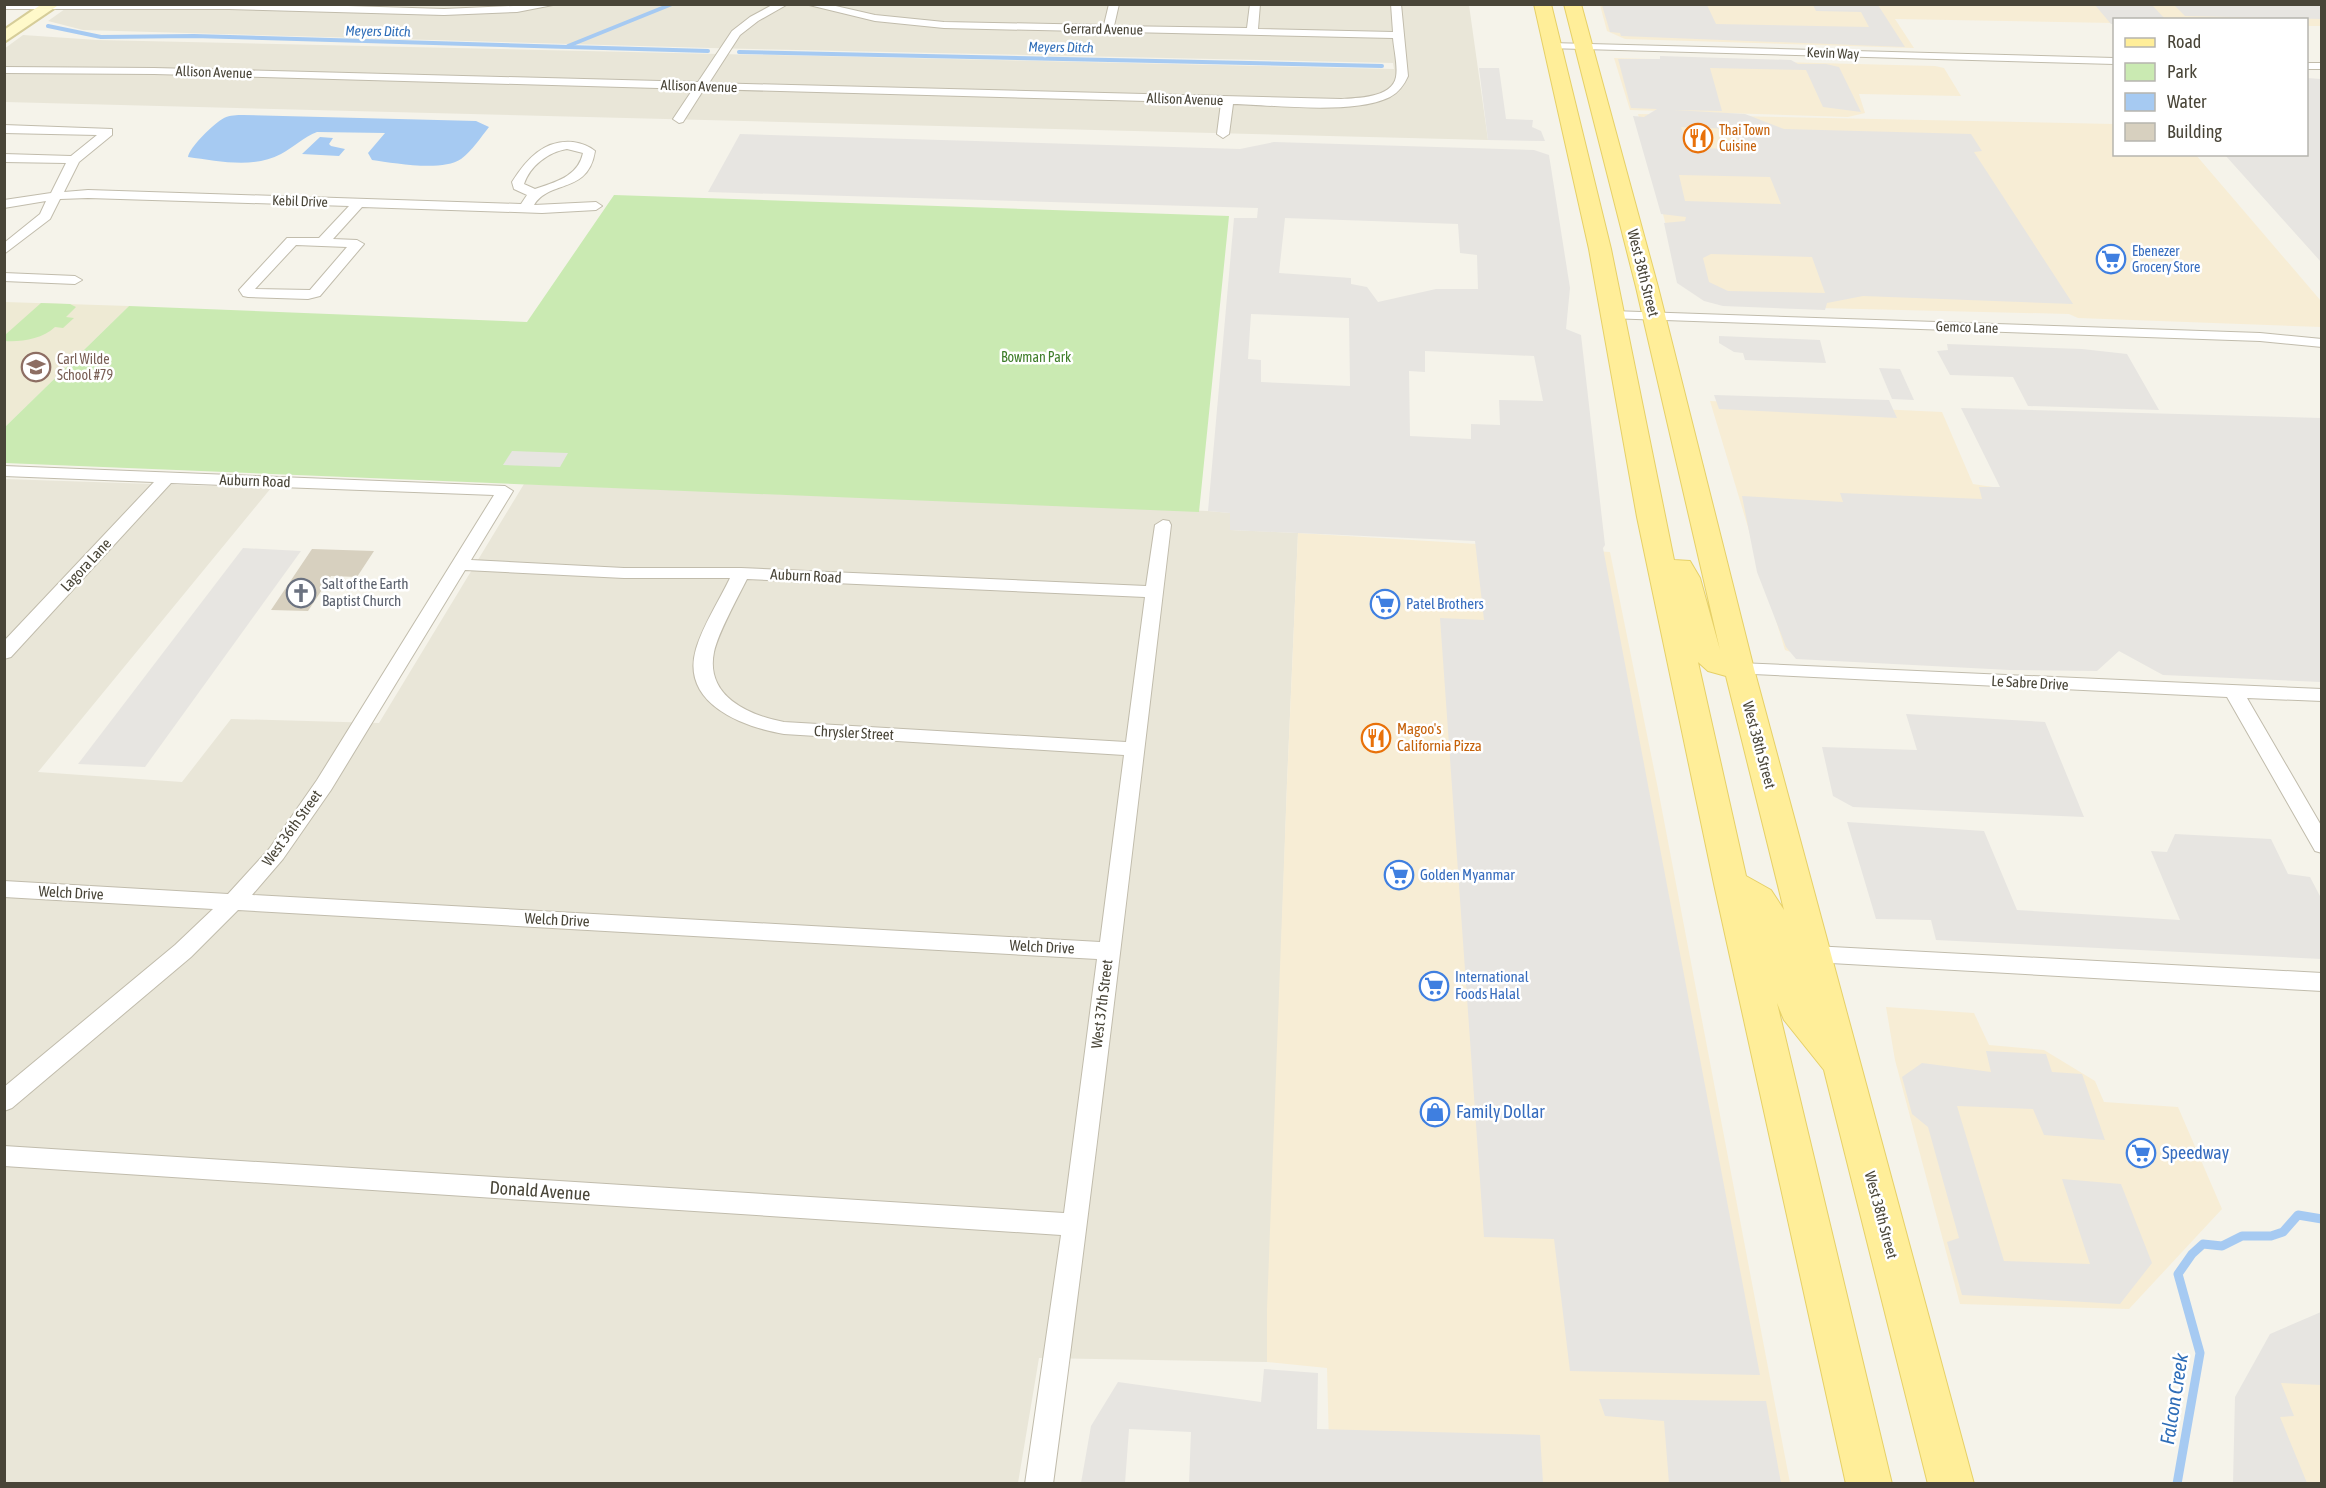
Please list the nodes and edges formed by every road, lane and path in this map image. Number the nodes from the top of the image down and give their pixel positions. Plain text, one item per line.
1 (553, 4) edge
2 (783, 4) edge
3 (810, 4) edge
4 (1114, 4) edge
5 (1255, 4) edge
6 (1396, 4) edge
7 (1542, 4) edge
8 (1572, 4) edge
9 (211, 5) edge
10 (4, 6) edge
11 (51, 6) edge
12 (1108, 29) junction
13 (1252, 32) junction
14 (1398, 35) junction
15 (4, 37) edge
16 (1551, 46) junction
17 (1583, 46) junction
18 (2113, 60) edge
19 (4, 70) edge
20 (701, 86) junction
21 (1227, 101) junction
22 (679, 119) dead end
23 (4, 129) edge
24 (1223, 134) dead end
25 (4, 158) edge
26 (74, 160) junction
27 (534, 194) junction
28 (56, 196) junction
29 (359, 203) junction
30 (4, 204) edge
31 (596, 206) dead end
32 (525, 208) junction
33 (323, 242) junction
34 (4, 250) edge
35 (4, 277) edge
36 (75, 280) dead end
37 (1612, 315) junction
38 (1654, 316) junction
39 (2322, 343) edge
40 (4, 471) edge
41 (166, 477) junction
42 (505, 491) joint
43 (1652, 517) junction
44 (1163, 525) dead end
45 (459, 565) junction
46 (741, 573) junction
47 (1153, 592) junction
48 (4, 653) edge
49 (1739, 669) junction
50 (2234, 692) junction
51 (2322, 695) edge
52 (1136, 749) junction
53 (2322, 846) edge
54 (1731, 884) junction
55 (4, 889) edge
56 (233, 902) junction
57 (1109, 951) junction
58 (1813, 954) junction
59 (2322, 982) edge
60 (1843, 1066) junction
61 (4, 1101) edge
62 (4, 1156) edge
63 (1075, 1225) junction
64 (1039, 1484) edge
65 (1869, 1484) edge
66 (1952, 1484) edge

1 - 9 street
2 - 20 street
3 - 12 street, Gerrard Avenue
4 - 12 street
5 - 13 street
6 - 14 street
7 - 16 main road
8 - 17 main road, West 38th Street
9 - 11 street
10 - 11 street
11 - 15 street
12 - 13 street, Gerrard Avenue
13 - 14 street, Gerrard Avenue
14 - 21 street, Allison Avenue
16 - 17 street, Kevin Way
16 - 37 main road
17 - 18 street, Kevin Way
17 - 38 main road, West 38th Street
19 - 20 street, Allison Avenue
20 - 21 street, Allison Avenue
20 - 22 street
21 - 24 street
23 - 26 street
25 - 26 street
26 - 28 street
27 - 27 street
27 - 32 street
28 - 29 street, Kebil Drive
28 - 30 street, Kebil Drive
28 - 34 street
29 - 32 street, Kebil Drive
29 - 33 street
31 - 32 street, Kebil Drive
33 - 33 street
35 - 36 street
37 - 38 street, Gemco Lane
37 - 43 main road
38 - 39 street, Gemco Lane
38 - 49 main road, West 38th Street
40 - 41 street, Auburn Road
41 - 42 street, Auburn Road
41 - 48 street, Lagora Lane
42 - 45 street, West 36th Street
43 - 49 main road
43 - 54 main road
44 - 47 street, West 37th Street
45 - 46 street, Auburn Road
45 - 56 street, West 36th Street
46 - 47 street, Auburn Road
46 - 52 street, Chrysler Street
47 - 52 street, West 37th Street
49 - 50 street, Le Sabre Drive
49 - 58 main road, West 38th Street
50 - 51 street, Le Sabre Drive
50 - 53 street
52 - 57 street, West 37th Street
54 - 60 main road
54 - 65 main road
55 - 56 street, Welch Drive
56 - 57 street, Welch Drive
56 - 61 street, West 36th Street
57 - 63 street, West 37th Street
58 - 59 street
58 - 60 main road, West 38th Street
60 - 66 main road, West 38th Street
62 - 63 street, Donald Avenue
63 - 64 street, West 37th Street

